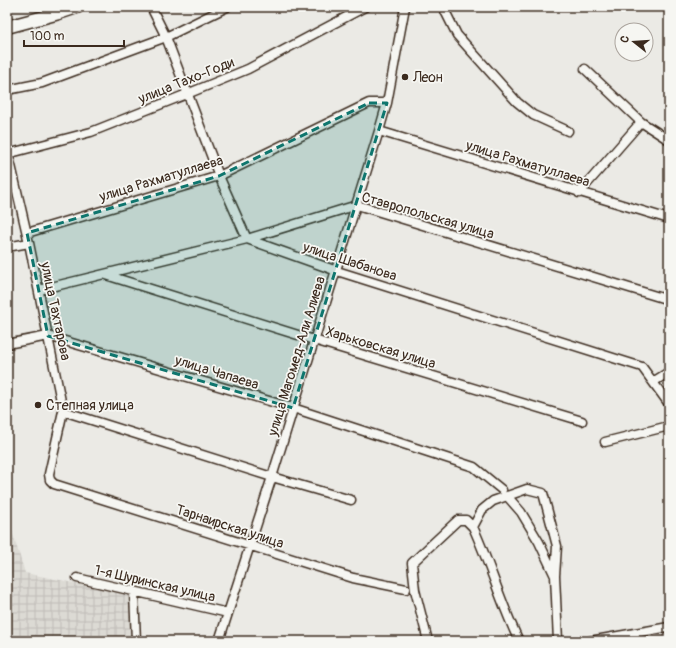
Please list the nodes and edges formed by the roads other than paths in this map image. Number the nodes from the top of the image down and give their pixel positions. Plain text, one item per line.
1 (52, 7) edge
2 (151, 7) edge
3 (227, 7) edge
4 (365, 7) edge
5 (405, 7) edge
6 (443, 7) edge
7 (74, 8) edge
8 (7, 19) edge
9 (7, 27) edge
10 (166, 37) junction
11 (585, 69) dead end
12 (7, 90) edge
13 (187, 94) junction
14 (387, 103) junction
15 (641, 122) junction
16 (568, 131) dead end
17 (379, 132) junction
18 (669, 140) edge
19 (7, 152) edge
20 (219, 176) junction
21 (579, 192) junction
22 (358, 205) junction
23 (669, 219) edge
24 (26, 233) junction
25 (247, 239) junction
26 (29, 243) junction
27 (7, 247) edge
28 (337, 271) junction
29 (105, 275) junction
30 (39, 290) junction
31 (669, 300) edge
32 (48, 336) junction
33 (314, 340) junction
34 (7, 344) edge
35 (669, 372) edge
36 (653, 382) junction
37 (669, 404) edge
38 (293, 408) junction
39 (63, 411) junction
40 (582, 421) dead end
41 (669, 426) edge
42 (605, 442) dead end
43 (272, 477) junction
44 (50, 480) joint
45 (505, 493) junction
46 (351, 500) dead end
47 (473, 527) junction
48 (250, 546) junction
49 (555, 576) junction
50 (77, 578) dead end
51 (406, 589) dead end
52 (134, 592) junction
53 (228, 613) junction
54 (669, 627) edge
55 (222, 640) edge
56 (136, 641) edge
57 (428, 641) edge
58 (519, 641) edge
59 (558, 641) edge
60 (590, 641) edge

1 - 8 main road
2 - 10 street
3 - 10 street
4 - 13 street, улица Тахо-Годи
5 - 14 street, улица Магомед-Али Алиева
6 - 16 street
7 - 9 main road
10 - 12 street
10 - 13 street
11 - 15 street
13 - 19 street, улица Тахо-Годи
13 - 20 street
14 - 17 street, улица Магомед-Али Алиева
14 - 20 street, улица Рахматуллаева
15 - 18 street
15 - 21 street
17 - 21 street, улица Рахматуллаева
17 - 22 street, улица Магомед-Али Алиева
19 - 24 street, улица Тахтарова
20 - 24 street, улица Рахматуллаева
20 - 25 street
21 - 23 street, улица Рахматуллаева
22 - 25 street, Ставропольская улица
22 - 28 street, улица Магомед-Али Алиева
22 - 31 street, Ставропольская улица
24 - 26 street, улица Тахтарова
25 - 28 street, улица Шабанова
25 - 29 street, Ставропольская улица
26 - 27 street
26 - 30 street, улица Тахтарова
28 - 33 street, улица Магомед-Али Алиева
28 - 36 street, улица Шабанова
29 - 30 street, Ставропольская улица
29 - 33 street, Харьковская улица
30 - 32 street, улица Тахтарова
32 - 34 street, улица Чапаева
32 - 38 street, улица Чапаева
32 - 39 street, улица Тахтарова
33 - 38 street, улица Магомед-Али Алиева
33 - 40 street, Харьковская улица
35 - 36 street
36 - 37 street, улица Шабанова
38 - 43 street, улица Магомед-Али Алиева
38 - 45 street, улица Чапаева
39 - 43 street
39 - 44 street, улица Тахтарова
41 - 42 street
43 - 46 street
43 - 48 street, улица Магомед-Али Алиева
44 - 48 street, Тарнаирская улица
45 - 47 street
45 - 49 street, улица Чапаева
45 - 49 street
47 - 57 street
47 - 58 street
48 - 51 street, Тарнаирская улица
48 - 53 street, улица Магомед-Али Алиева
49 - 59 street
50 - 52 street, 1-я Шуринская улица
52 - 53 street, 1-я Шуринская улица
52 - 56 street
53 - 55 street, улица Магомед-Али Алиева
54 - 60 street

